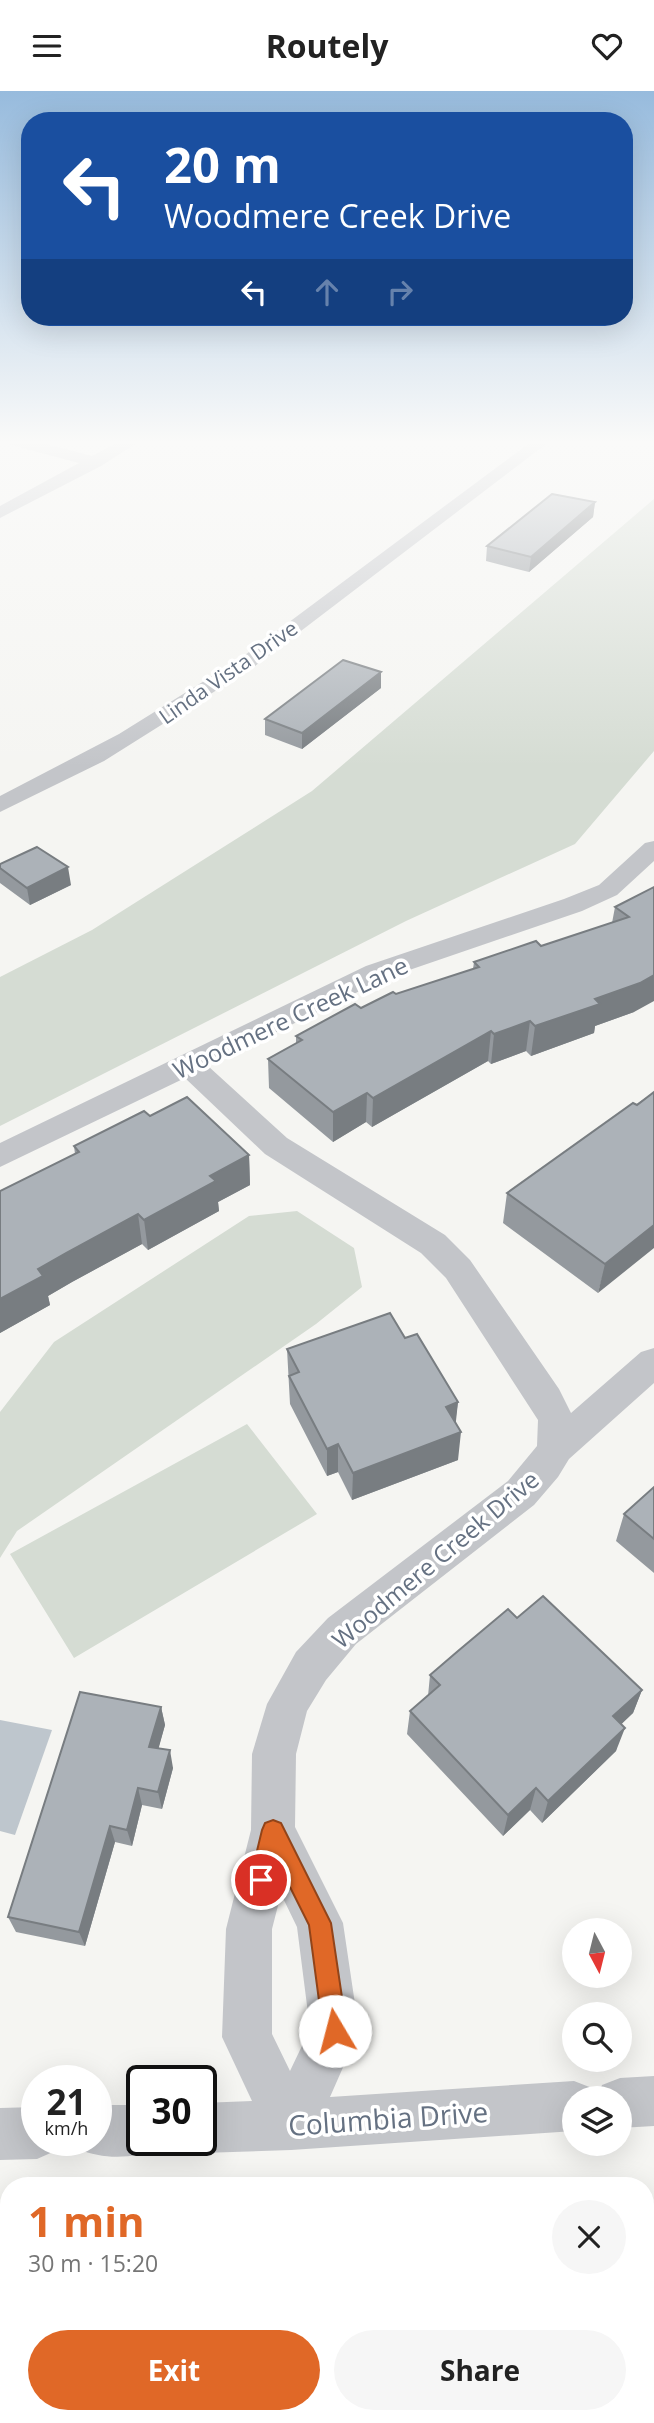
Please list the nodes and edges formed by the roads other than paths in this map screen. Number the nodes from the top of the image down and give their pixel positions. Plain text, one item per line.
1 (397, 550) edge
2 (0, 805) edge
3 (654, 848) edge
4 (188, 1064) junction
5 (0, 1156) edge
6 (654, 1362) edge
7 (556, 1448) junction
8 (273, 1830) junction
9 (654, 2101) edge
10 (632, 2102) edge
11 (562, 2107) edge
12 (291, 2125) junction
13 (217, 2127) edge
14 (21, 2133) edge
15 (0, 2134) edge

1 - 2 street, Linda Vista Drive
3 - 4 street, Woodmere Creek Lane
4 - 5 street, Woodmere Creek Lane
4 - 7 street, Woodmere Creek Drive
6 - 7 street
7 - 8 street, Woodmere Creek Drive
8 - 12 street, Woodmere Creek Drive
8 - 12 street, Woodmere Creek Drive
9 - 10 street
11 - 12 street, Columbia Drive
12 - 13 street, Columbia Drive
14 - 15 street

